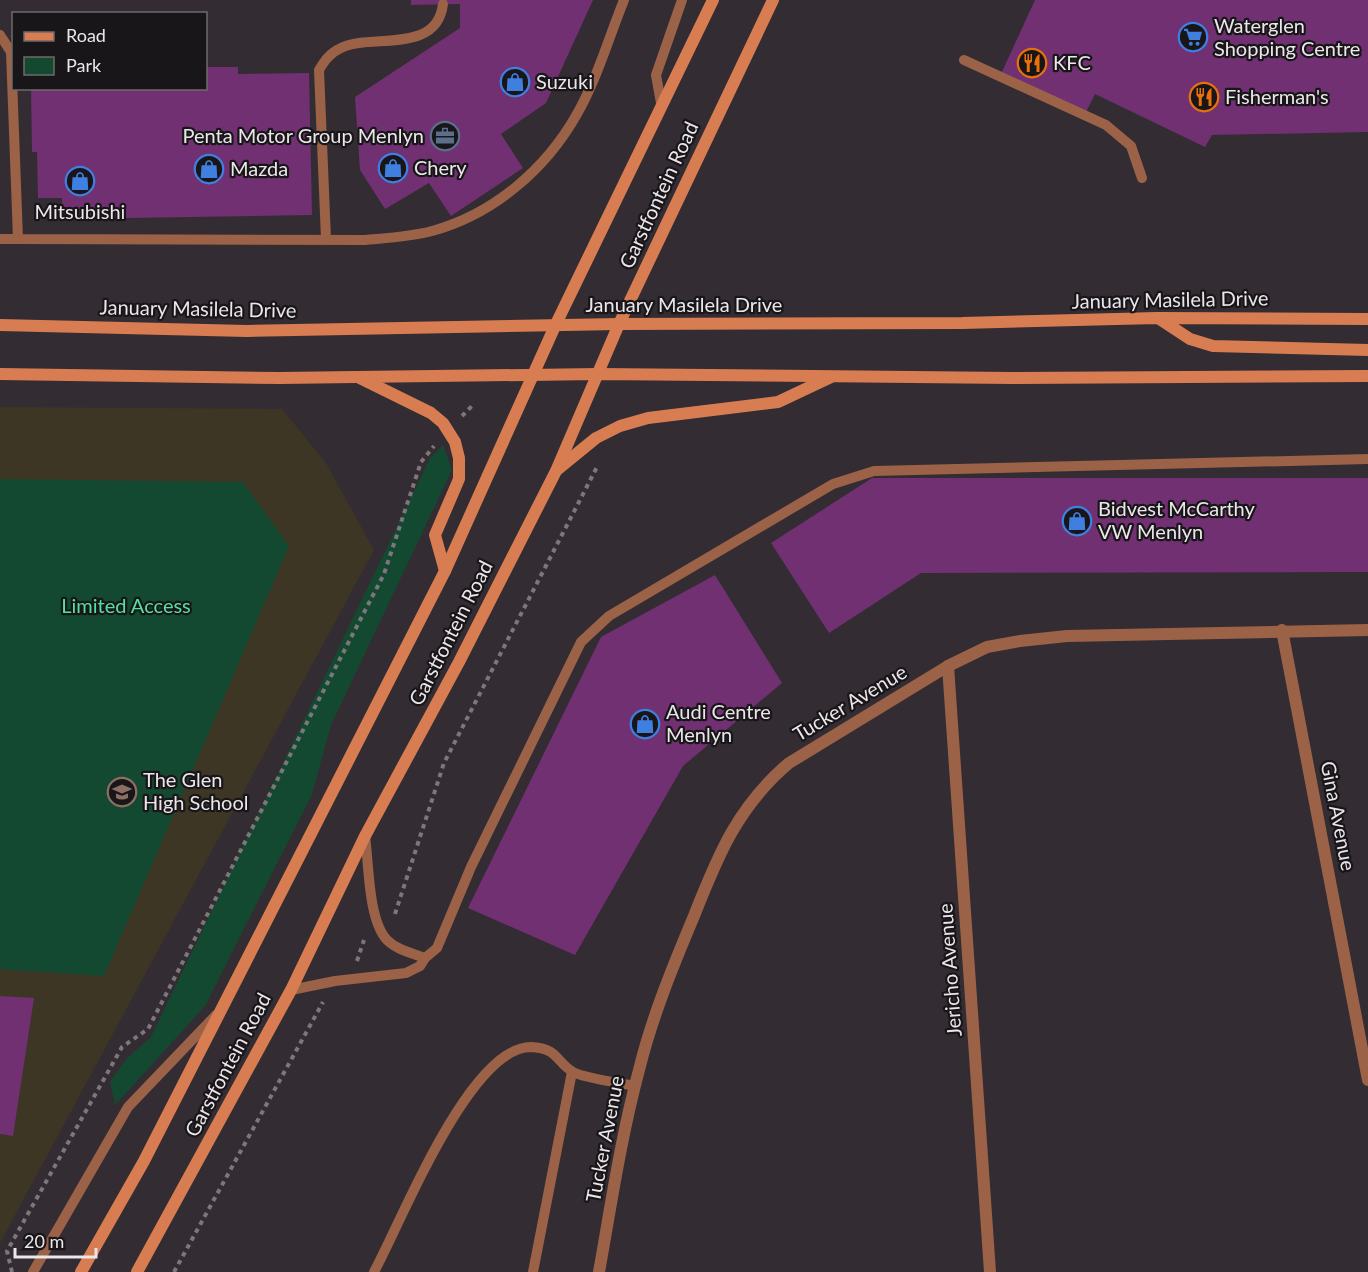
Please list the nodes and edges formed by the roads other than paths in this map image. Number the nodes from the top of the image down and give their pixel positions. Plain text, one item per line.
1 (624, 0) edge
2 (682, 0) edge
3 (713, 0) edge
4 (773, 0) edge
5 (443, 4) dead end
6 (0, 35) edge
7 (964, 60) dead end
8 (12, 79) edge
9 (12, 90) edge
10 (661, 103) junction
11 (1142, 178) dead end
12 (0, 239) edge
13 (18, 239) junction
14 (326, 239) junction
15 (1156, 318) junction
16 (1368, 318) edge
17 (619, 324) junction
18 (0, 326) edge
19 (555, 326) junction
20 (1368, 350) edge
21 (0, 374) edge
22 (532, 374) junction
23 (598, 374) junction
24 (832, 376) junction
25 (1368, 376) edge
26 (359, 377) junction
27 (1368, 459) edge
28 (556, 471) junction
29 (445, 571) junction
30 (1282, 630) junction
31 (1368, 630) edge
32 (948, 666) junction
33 (365, 836) junction
34 (425, 957) junction
35 (291, 990) junction
36 (223, 1009) junction
37 (572, 1072) junction
38 (1368, 1080) edge
39 (635, 1086) junction
40 (381, 1259) junction
41 (33, 1272) edge
42 (81, 1272) edge
43 (137, 1272) edge
44 (374, 1272) edge
45 (379, 1272) edge
46 (533, 1272) edge
47 (599, 1272) edge
48 (990, 1272) edge

1 - 14 lane
2 - 10 lane
3 - 10 main road, Garstfontein Road
4 - 17 main road, Garstfontein Road
5 - 14 lane
6 - 8 lane
7 - 11 lane
9 - 13 lane
10 - 19 main road, Garstfontein Road
12 - 13 lane
13 - 14 lane
15 - 16 main road, January Masilela Drive
15 - 17 main road, January Masilela Drive
15 - 20 main road
17 - 19 main road, January Masilela Drive
17 - 23 main road, Garstfontein Road
18 - 19 main road, January Masilela Drive
19 - 22 main road, Garstfontein Road
21 - 26 main road
22 - 23 main road
22 - 26 main road
22 - 29 main road, Garstfontein Road
23 - 24 main road
23 - 28 main road, Garstfontein Road
24 - 25 main road
24 - 28 main road
26 - 29 main road
27 - 34 lane
28 - 33 main road, Garstfontein Road
29 - 36 main road, Garstfontein Road
30 - 31 street, Tucker Avenue
30 - 32 street, Tucker Avenue
30 - 38 street, Gina Avenue
32 - 39 street, Tucker Avenue
32 - 48 street, Jericho Avenue
33 - 34 lane
33 - 35 main road, Garstfontein Road
34 - 35 lane
35 - 43 main road, Garstfontein Road
36 - 41 lane
36 - 42 main road, Garstfontein Road
37 - 39 lane
37 - 40 lane
37 - 46 lane
39 - 47 street, Tucker Avenue
40 - 44 lane
40 - 45 lane

